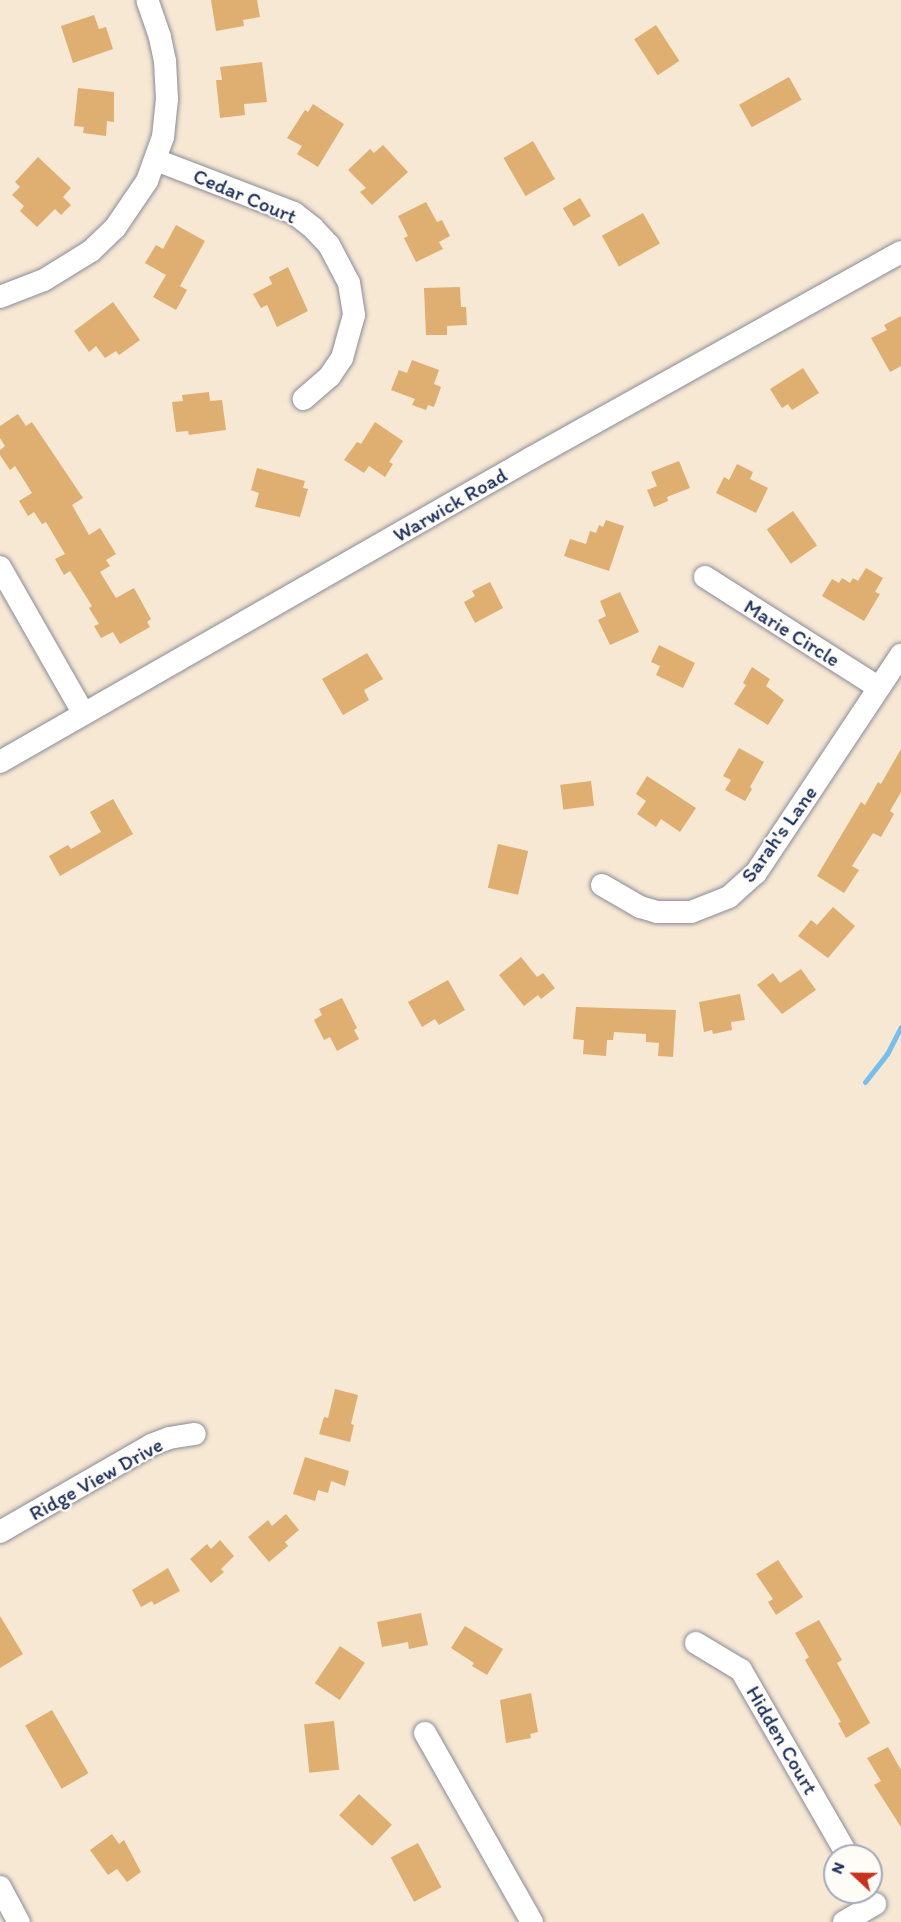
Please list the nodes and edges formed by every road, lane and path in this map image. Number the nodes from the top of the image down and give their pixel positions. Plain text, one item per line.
1 (147, 0) edge
2 (156, 160) junction
3 (901, 252) edge
4 (0, 297) edge
5 (304, 399) dead end
6 (0, 567) edge
7 (705, 577) dead end
8 (901, 655) edge
9 (879, 688) junction
10 (84, 714) junction
11 (0, 762) edge
12 (602, 885) dead end
13 (195, 1434) dead end
14 (0, 1532) edge
15 (696, 1643) dead end
16 (425, 1733) dead end
17 (841, 1844) edge
18 (0, 1887) edge
19 (876, 1906) edge
20 (19, 1922) edge
21 (532, 1922) edge
22 (844, 1922) edge

1 - 2 street
2 - 4 street
2 - 5 street, Cedar Court
3 - 10 street, Warwick Road
6 - 10 street
7 - 9 street, Marie Circle
8 - 9 street, Sarah's Lane
9 - 12 street, Sarah's Lane
10 - 11 street, Warwick Road
13 - 14 street, Ridge View Drive
15 - 17 street, Hidden Court
16 - 21 street
18 - 20 street
19 - 22 street

